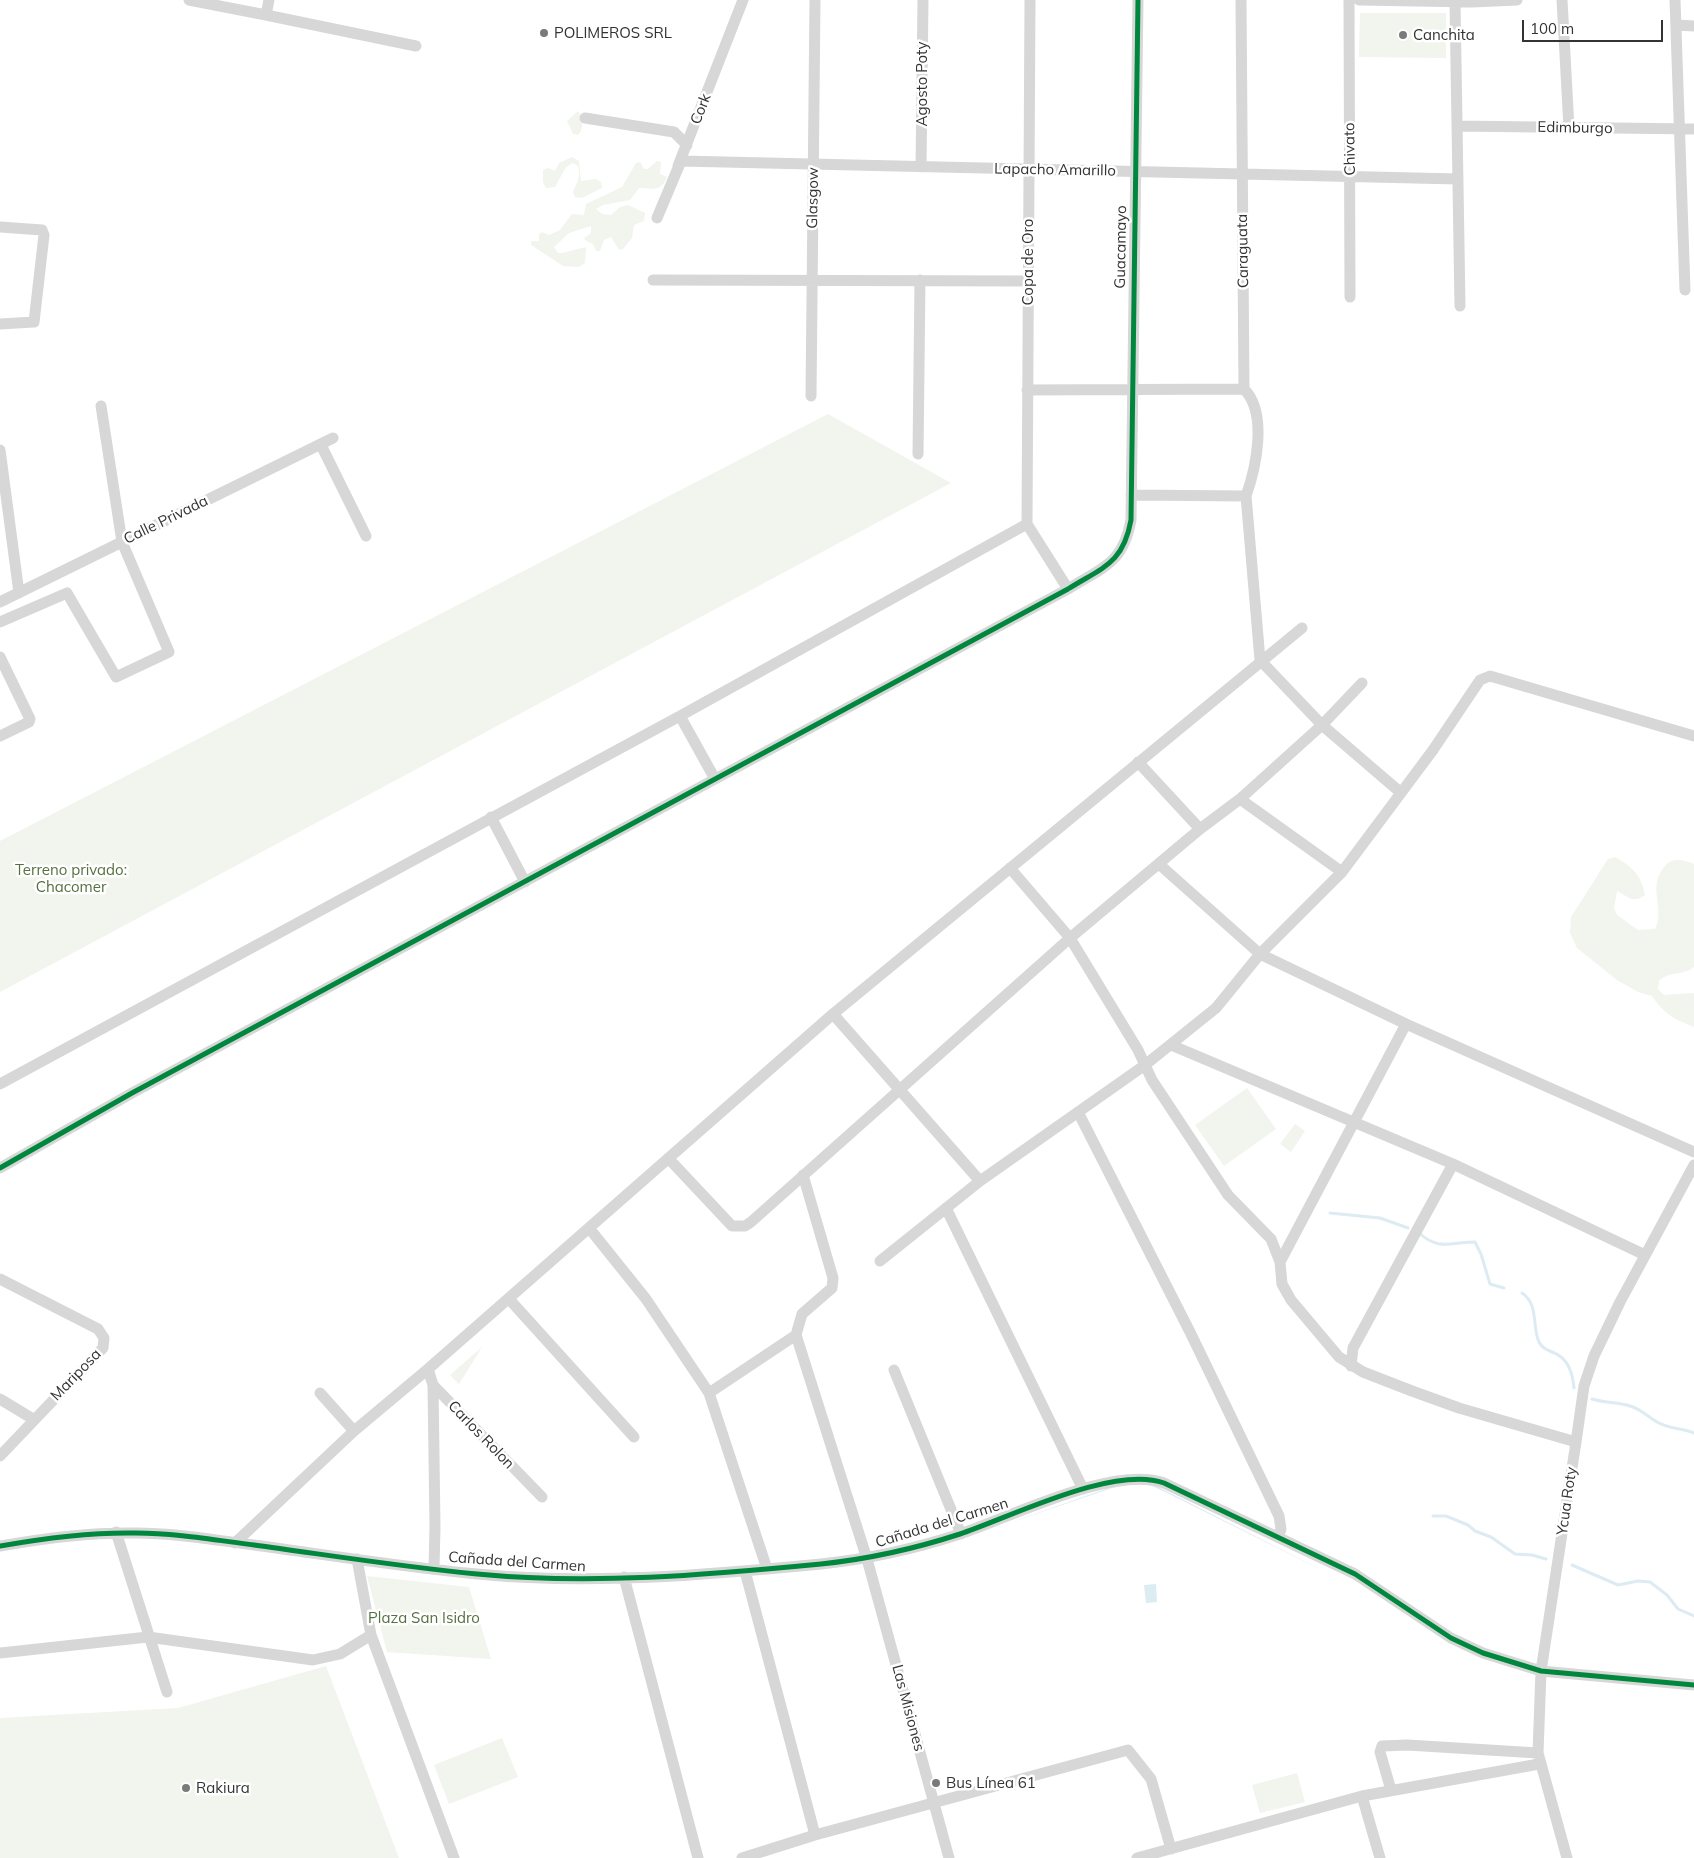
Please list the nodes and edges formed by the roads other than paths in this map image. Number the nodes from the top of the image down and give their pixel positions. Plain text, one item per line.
1 (189, 0) edge
2 (269, 0) edge
3 (743, 0) edge
4 (815, 0) edge
5 (923, 0) edge
6 (1030, 0) edge
7 (1138, 0) edge
8 (1242, 0) edge
9 (1349, 0) edge
10 (1359, 0) edge
11 (1418, 0) edge
12 (1517, 0) edge
13 (1562, 0) edge
14 (1675, 0) edge
15 (1455, 2) junction
16 (266, 16) junction
17 (1677, 25) junction
18 (1694, 26) edge
19 (416, 46) dead end
20 (585, 118) dead end
21 (1457, 126) junction
22 (1568, 128) junction
23 (1681, 129) junction
24 (1694, 130) edge
25 (687, 145) junction
26 (681, 161) joint
27 (813, 164) junction
28 (921, 167) junction
29 (1029, 170) junction
30 (1134, 172) junction
31 (1242, 174) junction
32 (1350, 177) junction
33 (1458, 179) junction
34 (0, 227) edge
35 (653, 280) dead end
36 (812, 280) junction
37 (920, 280) junction
38 (1028, 281) junction
39 (1685, 290) dead end
40 (1350, 297) dead end
41 (1460, 306) dead end
42 (0, 324) edge
43 (1132, 389) junction
44 (1244, 389) junction
45 (1027, 390) junction
46 (811, 396) dead end
47 (101, 406) dead end
48 (333, 438) dead end
49 (321, 444) junction
50 (0, 450) edge
51 (918, 454) dead end
52 (1131, 495) junction
53 (1246, 496) junction
54 (1027, 524) junction
55 (366, 536) dead end
56 (122, 542) junction
57 (1068, 588) junction
58 (19, 593) junction
59 (0, 602) edge
60 (0, 622) edge
61 (1302, 628) dead end
62 (0, 657) edge
63 (1260, 660) junction
64 (1362, 683) dead end
65 (680, 716) junction
66 (1322, 725) junction
67 (0, 736) edge
68 (1694, 736) edge
69 (1138, 762) junction
70 (715, 779) junction
71 (1400, 792) junction
72 (1240, 799) junction
73 (491, 817) junction
74 (1200, 829) junction
75 (1160, 865) junction
76 (1010, 868) junction
77 (1342, 872) junction
78 (525, 882) junction
79 (1070, 938) junction
80 (1260, 954) junction
81 (833, 1014) junction
82 (1406, 1024) junction
83 (1171, 1045) junction
84 (1145, 1065) junction
85 (0, 1084) edge
86 (899, 1089) junction
87 (1078, 1112) junction
88 (1355, 1122) junction
89 (1694, 1152) edge
90 (668, 1159) junction
91 (1453, 1164) junction
92 (1694, 1165) edge
93 (0, 1168) edge
94 (803, 1175) junction
95 (980, 1182) junction
96 (946, 1208) junction
97 (589, 1228) junction
98 (1645, 1255) junction
99 (880, 1261) dead end
100 (1280, 1262) junction
101 (0, 1279) edge
102 (509, 1298) junction
103 (796, 1335) junction
104 (1351, 1366) junction
105 (428, 1369) junction
106 (894, 1370) dead end
107 (433, 1385) junction
108 (320, 1393) dead end
109 (709, 1393) junction
110 (0, 1399) edge
111 (33, 1419) junction
112 (354, 1431) junction
113 (634, 1437) dead end
114 (1576, 1442) junction
115 (0, 1456) edge
116 (1083, 1489) junction
117 (542, 1497) dead end
118 (116, 1532) junction
119 (960, 1534) junction
120 (1278, 1537) junction
121 (235, 1543) junction
122 (0, 1546) edge
123 (867, 1558) junction
124 (357, 1559) junction
125 (434, 1569) junction
126 (767, 1569) junction
127 (745, 1571) junction
128 (624, 1577) junction
129 (371, 1635) junction
130 (148, 1637) junction
131 (0, 1653) edge
132 (1541, 1671) junction
133 (1694, 1685) edge
134 (167, 1692) dead end
135 (1538, 1758) junction
136 (1391, 1790) junction
137 (1362, 1796) junction
138 (934, 1802) junction
139 (815, 1835) junction
140 (1171, 1849) junction
141 (454, 1858) edge
142 (698, 1858) edge
143 (742, 1858) edge
144 (949, 1858) edge
145 (1137, 1858) edge
146 (1380, 1858) edge
147 (1567, 1858) edge

1 - 16 street
2 - 16 street
3 - 25 street, Cork
4 - 27 street, Glasgow
5 - 28 street, Agosto Poty
6 - 29 street, Copa de Oro
7 - 30 street, Guacamayo
8 - 31 street, Caraguata
9 - 32 street, Chivato
10 - 11 street
11 - 15 street
12 - 15 street
13 - 22 street
14 - 17 street
15 - 21 street
16 - 19 street
17 - 18 street
17 - 23 street
20 - 25 street
21 - 22 street, Edimburgo
21 - 33 street
22 - 23 street, Edimburgo
23 - 24 street, Edimburgo
23 - 39 street
25 - 26 street, Cork
26 - 27 street, Lapacho Amarillo
27 - 28 street, Lapacho Amarillo
27 - 36 street, Glasgow
28 - 29 street, Lapacho Amarillo
29 - 30 street, Lapacho Amarillo
29 - 38 street, Copa de Oro
30 - 31 street, Lapacho Amarillo
30 - 43 street, Guacamayo
31 - 32 street, Lapacho Amarillo
31 - 44 street, Caraguata
32 - 33 street, Lapacho Amarillo
32 - 40 street, Chivato
33 - 41 street
34 - 42 street
35 - 36 street
36 - 37 street
36 - 46 street, Glasgow
37 - 38 street
37 - 51 street
38 - 45 street, Copa de Oro
43 - 44 street
43 - 45 street
43 - 52 street, Guacamayo
44 - 53 street, Caraguata
45 - 54 street, Copa de Oro
47 - 56 street
48 - 49 street, Calle Privada
49 - 55 street
49 - 56 street, Calle Privada
50 - 58 street
52 - 53 street
52 - 57 street, Guacamayo
53 - 63 street
54 - 57 street
54 - 65 street
56 - 58 street, Calle Privada
56 - 60 street
57 - 70 street, Guacamayo
58 - 59 street, Calle Privada
61 - 63 street
62 - 67 street
63 - 66 street
63 - 69 street
64 - 66 street
65 - 70 street
65 - 73 street
66 - 71 street
66 - 72 street
68 - 71 street
69 - 74 street
69 - 76 street
70 - 78 street, Guacamayo
71 - 77 street
72 - 74 street
72 - 77 street
73 - 78 street
73 - 85 street
74 - 75 street
75 - 79 street
75 - 80 street
76 - 79 street
76 - 81 street
77 - 80 street
78 - 93 street, Guacamayo
79 - 84 street
79 - 86 street
80 - 82 street
80 - 83 street
81 - 86 street
81 - 90 street
82 - 88 street
82 - 89 street
83 - 84 street
83 - 88 street
84 - 87 street
84 - 100 street
86 - 94 street
86 - 95 street
87 - 95 street
87 - 120 street
88 - 91 street
88 - 100 street
90 - 94 street
90 - 97 street
91 - 98 street
91 - 104 street
92 - 98 street, Ycua Roty
94 - 103 street
95 - 96 street
96 - 99 street
96 - 116 street
97 - 102 street
97 - 109 street
98 - 114 street, Ycua Roty
100 - 104 street
101 - 111 street, Mariposa
102 - 105 street
102 - 113 street
103 - 109 street
103 - 123 street, Las Misiones
104 - 114 street
105 - 107 street, Carlos Rolon
105 - 112 street
106 - 119 street
107 - 117 street, Carlos Rolon
107 - 125 street
108 - 112 street
109 - 126 street
110 - 111 street
111 - 115 street, Mariposa
112 - 121 street
114 - 132 street, Ycua Roty
116 - 119 street, Cañada del Carmen
116 - 120 street, Cañada del Carmen
118 - 121 street, Cañada del Carmen
118 - 122 street, Cañada del Carmen
118 - 130 street
119 - 123 street, Cañada del Carmen
120 - 132 street, Cañada del Carmen
121 - 124 street, Cañada del Carmen
123 - 126 street, Cañada del Carmen
123 - 138 street, Las Misiones
124 - 125 street, Cañada del Carmen
124 - 129 street
125 - 128 street, Cañada del Carmen
126 - 127 street, Cañada del Carmen
127 - 128 street, Cañada del Carmen
127 - 139 street
128 - 142 street
129 - 130 street
129 - 141 street
130 - 131 street
130 - 134 street
132 - 133 street, Cañada del Carmen
132 - 135 street, Ycua Roty
135 - 136 street
135 - 136 street
135 - 147 street, Ycua Roty
136 - 137 street
137 - 140 street
137 - 146 street
138 - 139 street
138 - 140 street
138 - 144 street, Las Misiones
139 - 143 street
140 - 145 street

